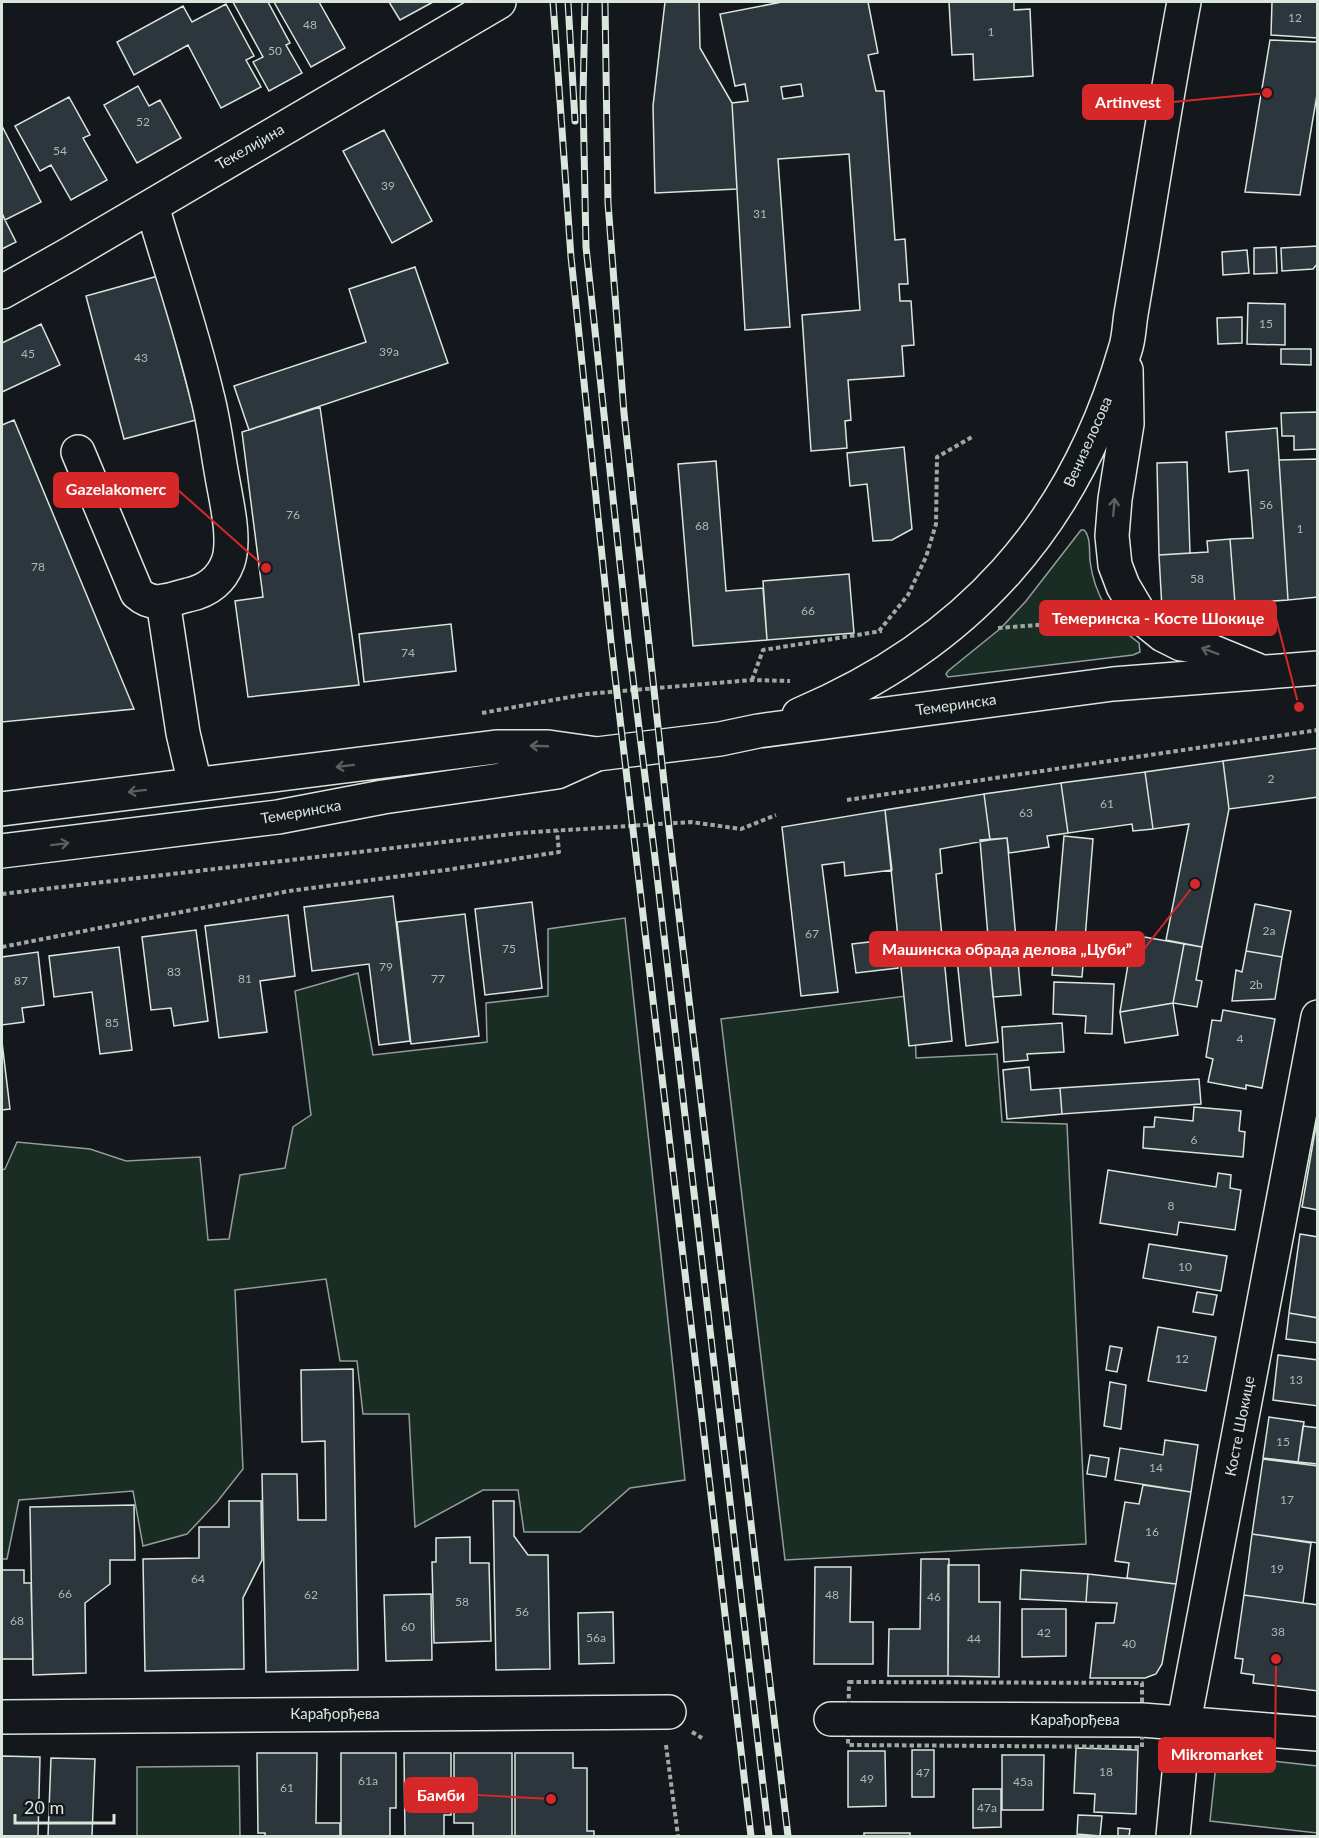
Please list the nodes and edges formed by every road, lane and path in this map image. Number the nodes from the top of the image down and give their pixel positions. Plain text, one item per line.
1 (499, 2) edge
2 (1184, 2) edge
3 (152, 206) junction
4 (2, 292) edge
5 (1126, 348) junction
6 (972, 437) dead end
7 (78, 452) dead end
8 (163, 601) junction
9 (1113, 619) dead end
10 (1001, 628) dead end
11 (1317, 668) edge
12 (1264, 672) junction
13 (752, 680) dead end
14 (1317, 730) edge
15 (758, 731) junction
16 (597, 754) junction
17 (195, 784) junction
18 (847, 800) dead end
19 (2, 809) edge
20 (776, 815) dead end
21 (557, 831) junction
22 (2, 851) edge
23 (2, 894) edge
24 (2, 947) edge
25 (1317, 1017) edge
26 (665, 1712) joint
27 (2, 1717) edge
28 (831, 1719) dead end
29 (1184, 1722) junction
30 (1317, 1734) edge
31 (678, 1836) edge
32 (1173, 1836) edge

1 - 3 main road, Текелијина
2 - 5 main road, Венизелосова
3 - 4 main road, Текелијина
3 - 8 main road
12 -> 5 main road
5 - 15 main road, Венизелосова
6 - 13 path
7 - 8 main road
8 - 17 main road
9 - 10 path
11 - 12 main road, Темеринска
12 - 15 main road, Темеринска
14 - 18 path
15 - 16 main road, Темеринска
16 -> 17 main road, Темеринска
22 -> 16 main road, Темеринска
17 -> 19 main road, Темеринска
20 - 21 path
21 - 23 path
21 - 24 path
25 - 29 main road, Косте Шокице
26 - 27 main road, Карађорђева
26 - 31 path
28 - 29 main road, Карађорђева
29 - 30 main road, Карађорђева
29 - 32 main road, Косте Шокице

